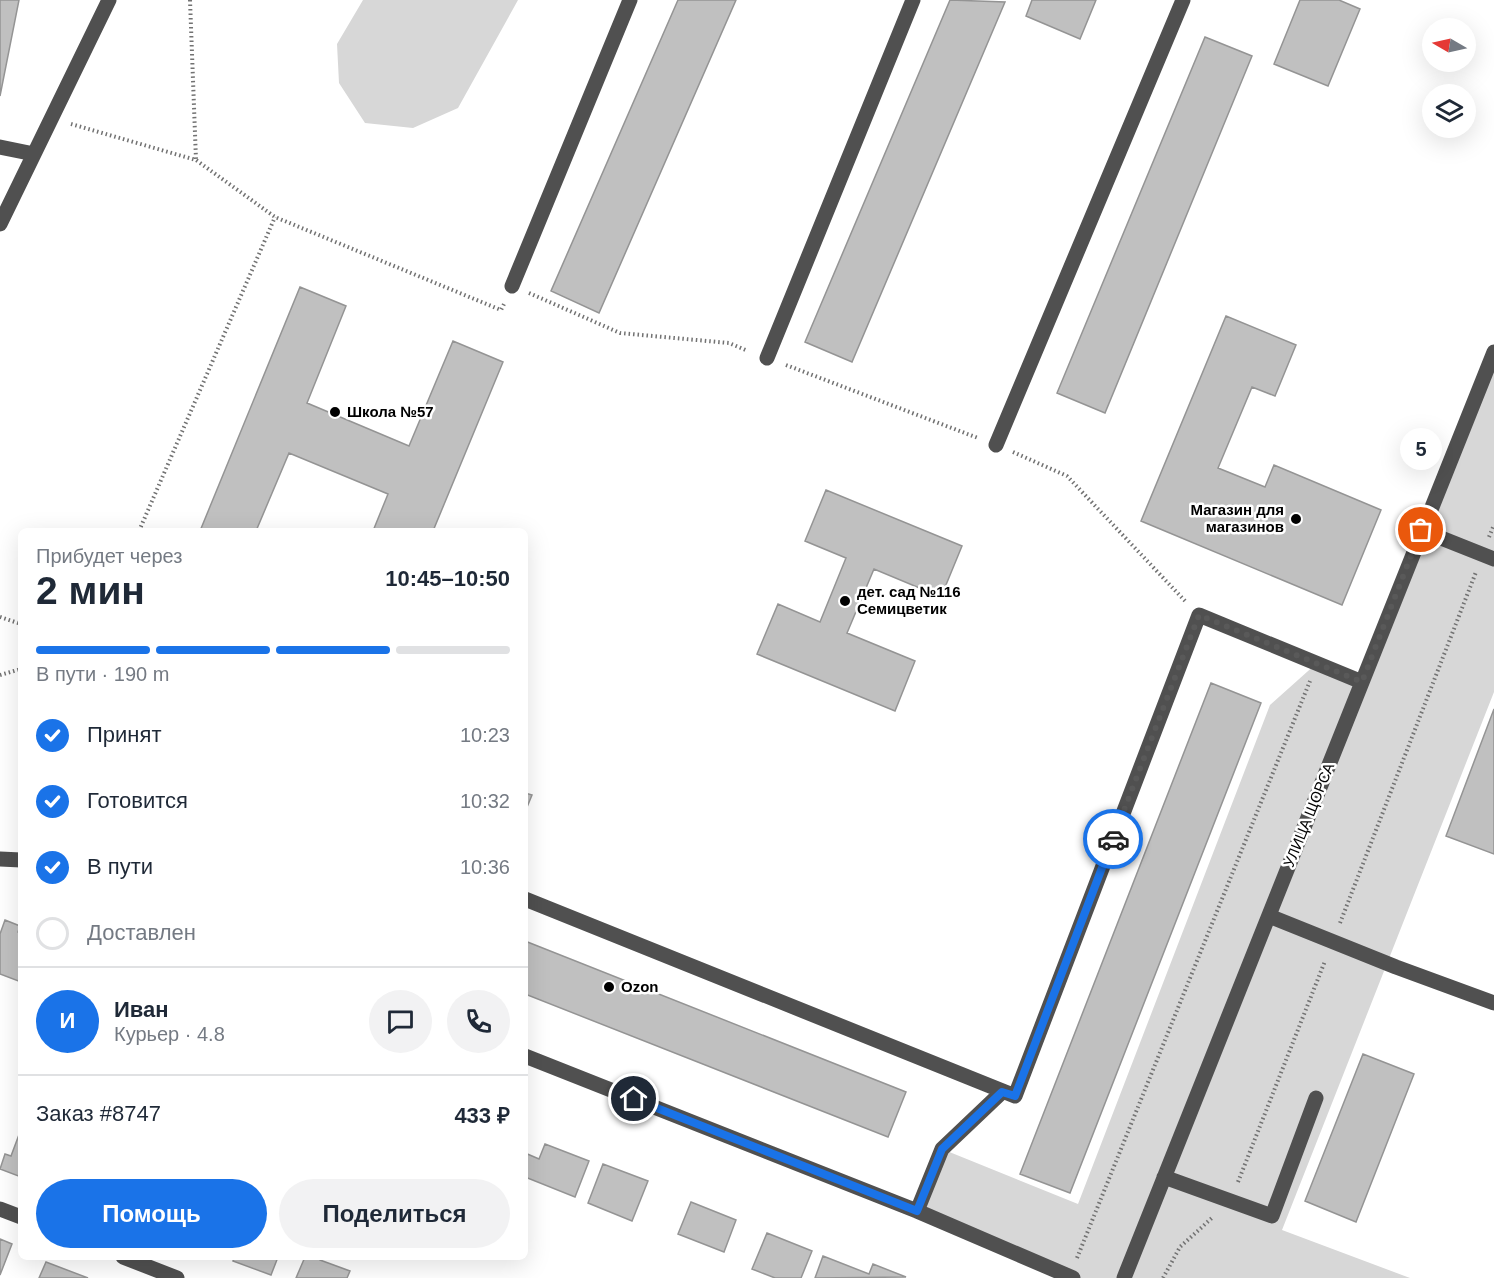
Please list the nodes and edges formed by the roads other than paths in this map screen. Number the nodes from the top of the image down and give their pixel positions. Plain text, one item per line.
1 (109, 0) edge
2 (630, 0) edge
3 (913, 0) edge
4 (1183, 0) edge
5 (0, 147) edge
6 (34, 154) junction
7 (0, 224) edge
8 (512, 286) road end
9 (1494, 352) edge
10 (767, 358) road end
11 (996, 446) road end
12 (1421, 530) junction
13 (1488, 556) edge
14 (1362, 682) junction
15 (0, 859) edge
16 (18, 860) edge
17 (528, 900) edge
18 (1269, 915) junction
19 (1494, 1003) edge
20 (528, 1057) edge
21 (1002, 1092) junction
22 (1316, 1098) dead end
23 (1164, 1177) junction
24 (0, 1209) edge
25 (917, 1211) junction
26 (18, 1216) edge
27 (131, 1260) edge
28 (1072, 1276) edge
29 (177, 1278) edge
30 (1124, 1278) edge

1 - 6 street
2 - 8 street
3 - 10 street
4 - 11 street
5 - 6 street
6 - 7 street
9 - 12 street, УЛИЦА ЩОРСА
12 - 13 street
12 - 14 street, УЛИЦА ЩОРСА
14 - 18 street, УЛИЦА ЩОРСА
14 - 21 street
15 - 16 street
17 - 21 street
18 - 19 street
18 - 23 street, УЛИЦА ЩОРСА
20 - 25 street
21 - 25 street
22 - 23 street
23 - 30 street, УЛИЦА ЩОРСА
24 - 26 street
25 - 28 street
27 - 29 street

